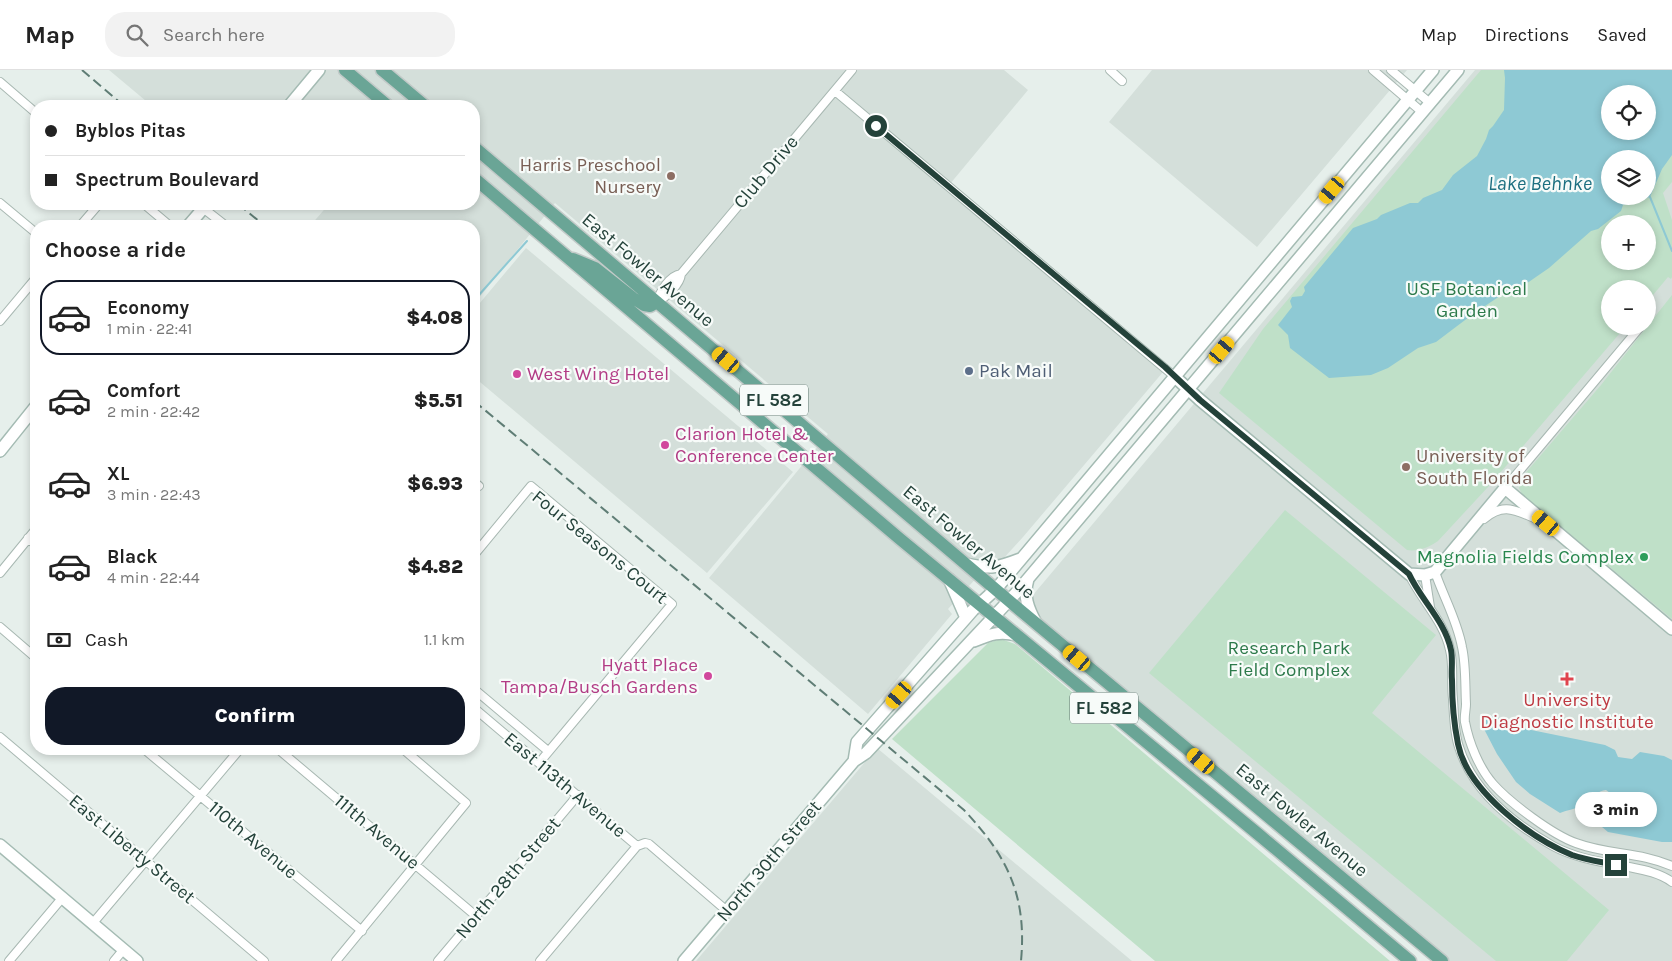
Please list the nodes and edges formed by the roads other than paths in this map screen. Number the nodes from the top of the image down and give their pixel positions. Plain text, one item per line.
1 (319, 70) edge
2 (345, 70) edge
3 (382, 70) edge
4 (852, 70) edge
5 (1110, 70) edge
6 (1373, 70) edge
7 (1391, 70) edge
8 (1433, 70) edge
9 (1458, 70) edge
10 (1122, 81) dead end
11 (0, 82) edge
12 (835, 91) junction
13 (1412, 95) junction
14 (294, 100) edge
15 (381, 100) edge
16 (418, 100) edge
17 (1426, 107) junction
18 (30, 108) edge
19 (480, 153) edge
20 (480, 183) edge
21 (0, 203) edge
22 (94, 210) edge
23 (151, 210) edge
24 (202, 210) edge
25 (209, 210) edge
26 (218, 219) edge
27 (85, 220) edge
28 (163, 220) edge
29 (193, 220) edge
30 (30, 228) edge
31 (566, 257) junction
32 (30, 285) edge
33 (657, 302) junction
34 (0, 320) edge
35 (1633, 335) edge
36 (1174, 376) junction
37 (1189, 390) junction
38 (30, 414) edge
39 (0, 451) edge
40 (1505, 488) junction
41 (1546, 523) junction
42 (1467, 534) junction
43 (28, 538) edge
44 (480, 548) edge
45 (1022, 558) junction
46 (3, 563) edge
47 (966, 564) junction
48 (0, 573) edge
49 (1409, 574) junction
50 (1430, 574) junction
51 (1030, 575) junction
52 (949, 579) junction
53 (996, 589) junction
54 (1009, 600) junction
55 (979, 604) junction
56 (1432, 612) junction
57 (994, 616) junction
58 (966, 618) junction
59 (1036, 623) junction
60 (1457, 623) junction
61 (0, 628) edge
62 (1443, 628) junction
63 (1672, 629) edge
64 (1017, 635) junction
65 (970, 643) junction
66 (30, 653) edge
67 (480, 694) edge
68 (480, 713) edge
69 (0, 738) edge
70 (548, 751) junction
71 (151, 755) edge
72 (235, 755) edge
73 (285, 755) edge
74 (411, 755) edge
75 (854, 761) junction
76 (539, 763) junction
77 (199, 795) junction
78 (578, 795) junction
79 (1515, 804) junction
80 (1507, 815) junction
81 (0, 845) edge
82 (638, 846) junction
83 (145, 861) junction
84 (415, 865) junction
85 (1672, 866) edge
86 (1672, 882) edge
87 (63, 897) junction
88 (727, 911) junction
89 (476, 916) junction
90 (93, 923) junction
91 (362, 931) junction
92 (124, 950) junction
93 (9, 961) edge
94 (114, 961) edge
95 (137, 961) edge
96 (264, 961) edge
97 (336, 961) edge
98 (438, 961) edge
99 (540, 961) edge
100 (684, 961) edge
101 (1410, 961) edge
102 (1442, 961) edge

1 - 14 main road
2 - 15 main road
3 - 16 main road
4 - 12 street, Club Drive
5 - 10 street
6 - 13 street
7 - 13 street
8 - 13 main road, North 30th Street
9 - 17 main road, North 30th Street
11 - 18 street
12 - 33 street, Club Drive
12 - 36 street
13 - 17 street
13 - 36 main road, North 30th Street
17 - 37 main road, North 30th Street
19 - 33 main road, East Fowler Avenue / FL 582
20 - 31 main road, East Fowler Avenue / FL 582
21 - 30 street
22 - 27 street
23 - 28 street
24 - 29 main road
25 - 26 street
31 - 33 main road
31 - 52 main road, East Fowler Avenue / FL 582
32 - 34 street
33 - 47 main road, East Fowler Avenue / FL 582
35 - 40 street
36 - 37 main road
36 - 45 main road, North 30th Street
37 - 49 main road
37 - 51 main road, North 30th Street
38 - 39 main road
40 - 41 main road
40 - 42 main road
41 - 42 street
41 - 63 main road
42 - 50 main road
43 - 46 street
44 - 70 street, Four Seasons Court
45 - 47 main road
45 - 53 main road, North 30th Street
46 - 48 street
47 - 53 main road, East Fowler Avenue / FL 582
49 - 50 main road
49 - 56 street
50 - 56 street
50 - 60 street
51 - 54 main road, North 30th Street
51 - 59 main road
52 - 55 main road, East Fowler Avenue / FL 582
52 - 58 main road
53 - 54 main road, East Fowler Avenue / FL 582
53 - 55 main road, North 30th Street
54 - 57 main road, North 30th Street
54 - 59 main road, East Fowler Avenue / FL 582
55 - 57 main road, East Fowler Avenue / FL 582
55 - 58 main road, North 30th Street
56 - 62 street
57 - 64 main road, East Fowler Avenue / FL 582
57 - 65 main road, North 30th Street
58 - 75 main road, North 30th Street
59 - 102 main road, East Fowler Avenue / FL 582
60 - 62 street
60 - 79 street
61 - 66 street
62 - 80 street
64 - 65 main road
64 - 101 main road, East Fowler Avenue / FL 582
65 - 75 main road, North 30th Street
67 - 70 street
68 - 76 street, East 113th Avenue
69 - 83 street, East Liberty Street
70 - 76 street, Four Seasons Court
71 - 77 street, 110th Avenue
72 - 77 street
73 - 84 street, 111th Avenue
74 - 84 street
75 - 88 main road, North 30th Street
76 - 78 street, East 113th Avenue
77 - 83 street
77 - 91 street, 110th Avenue
78 - 82 street, East 113th Avenue
78 - 89 street, North 28th Street
79 - 80 street
79 - 85 street
80 - 86 street
81 - 87 main road
82 - 88 street, East 113th Avenue
82 - 99 street
83 - 90 street
83 - 96 street, East Liberty Street
84 - 89 street, 111th Avenue
84 - 91 street
87 - 90 main road
87 - 93 street
88 - 100 main road, North 30th Street
89 - 98 street, North 28th Street
90 - 92 main road
91 - 97 street
92 - 94 street
92 - 95 main road

